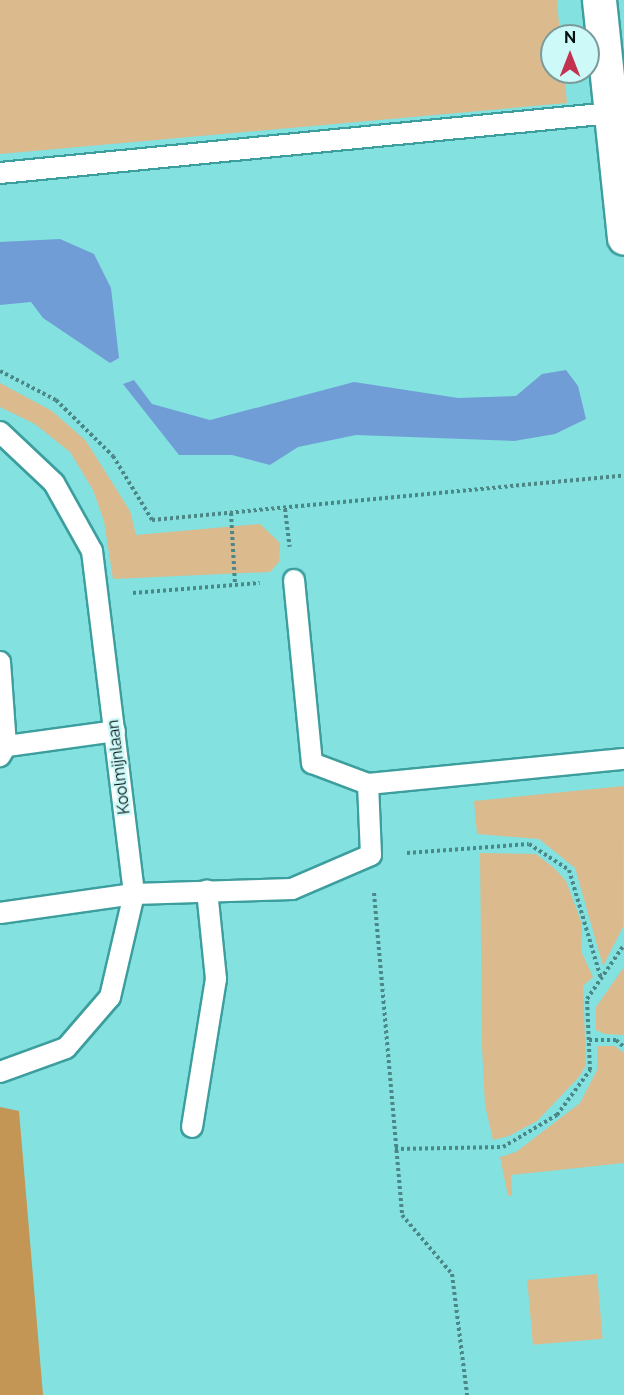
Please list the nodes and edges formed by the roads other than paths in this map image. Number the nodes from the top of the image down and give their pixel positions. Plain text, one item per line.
1 (599, 0) edge
2 (611, 113) junction
3 (0, 173) edge
4 (624, 238) edge
5 (0, 432) edge
6 (294, 580) road end
7 (0, 662) edge
8 (115, 731) junction
9 (2, 750) edge
10 (624, 759) edge
11 (368, 784) junction
12 (207, 890) junction
13 (134, 894) junction
14 (0, 913) edge
15 (0, 1072) edge
16 (192, 1126) dead end

1 - 2 street
2 - 3 lane
2 - 4 street
5 - 8 lane, Koolmijnlaan
6 - 11 lane
7 - 9 lane
8 - 9 lane
8 - 13 lane, Koolmijnlaan
10 - 11 lane
11 - 12 lane
12 - 13 lane
12 - 16 lane
13 - 14 lane
13 - 15 lane, Koolmijnlaan

